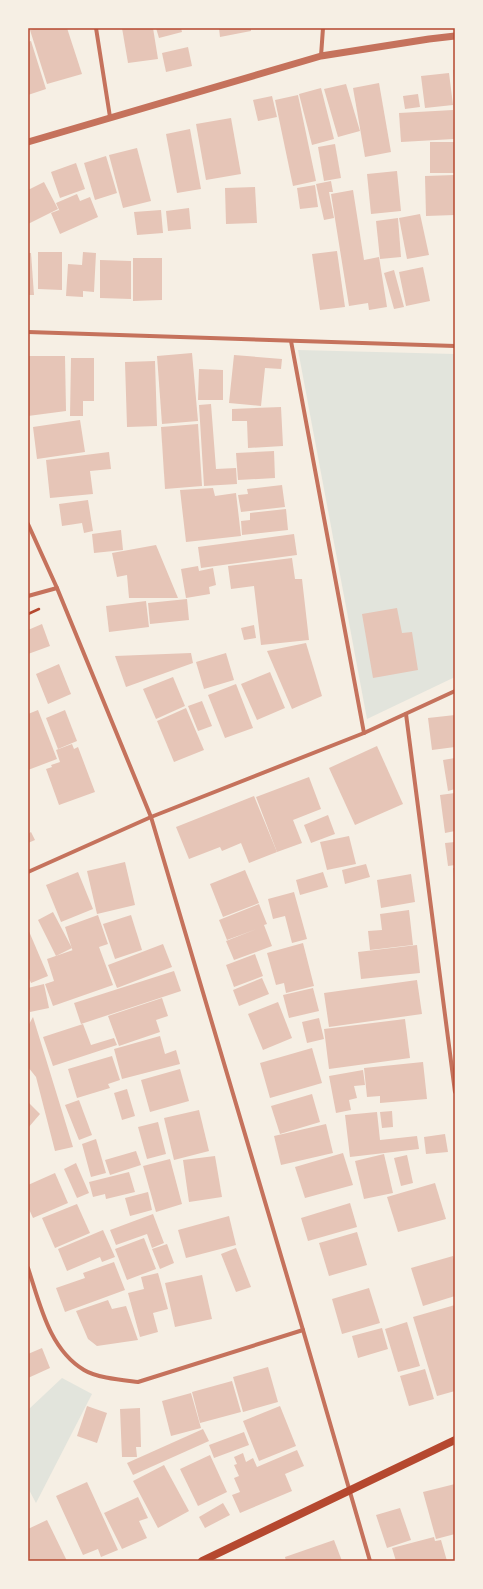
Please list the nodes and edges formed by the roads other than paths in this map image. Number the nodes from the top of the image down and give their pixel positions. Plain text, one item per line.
1 (96, 28) edge
2 (323, 28) edge
3 (455, 36) edge
4 (321, 56) junction
5 (110, 117) junction
6 (28, 142) edge
7 (28, 332) edge
8 (291, 341) junction
9 (455, 346) edge
10 (28, 524) edge
11 (57, 588) junction
12 (28, 596) edge
13 (455, 691) edge
14 (406, 714) junction
15 (364, 733) junction
16 (151, 818) junction
17 (28, 872) edge
18 (455, 1092) edge
19 (28, 1268) edge
20 (303, 1330) junction
21 (455, 1440) edge
22 (349, 1491) junction
23 (202, 1561) edge
24 (370, 1561) edge

1 - 5 street
2 - 4 street
3 - 4 street
4 - 5 street
5 - 6 street
7 - 8 street
8 - 9 street
8 - 15 street
10 - 11 street
11 - 12 street
11 - 16 street
13 - 14 street
14 - 15 street
14 - 18 street
15 - 16 street
16 - 17 street
16 - 20 street
19 - 20 street
20 - 22 street
21 - 22 main road
22 - 23 main road
22 - 24 street

